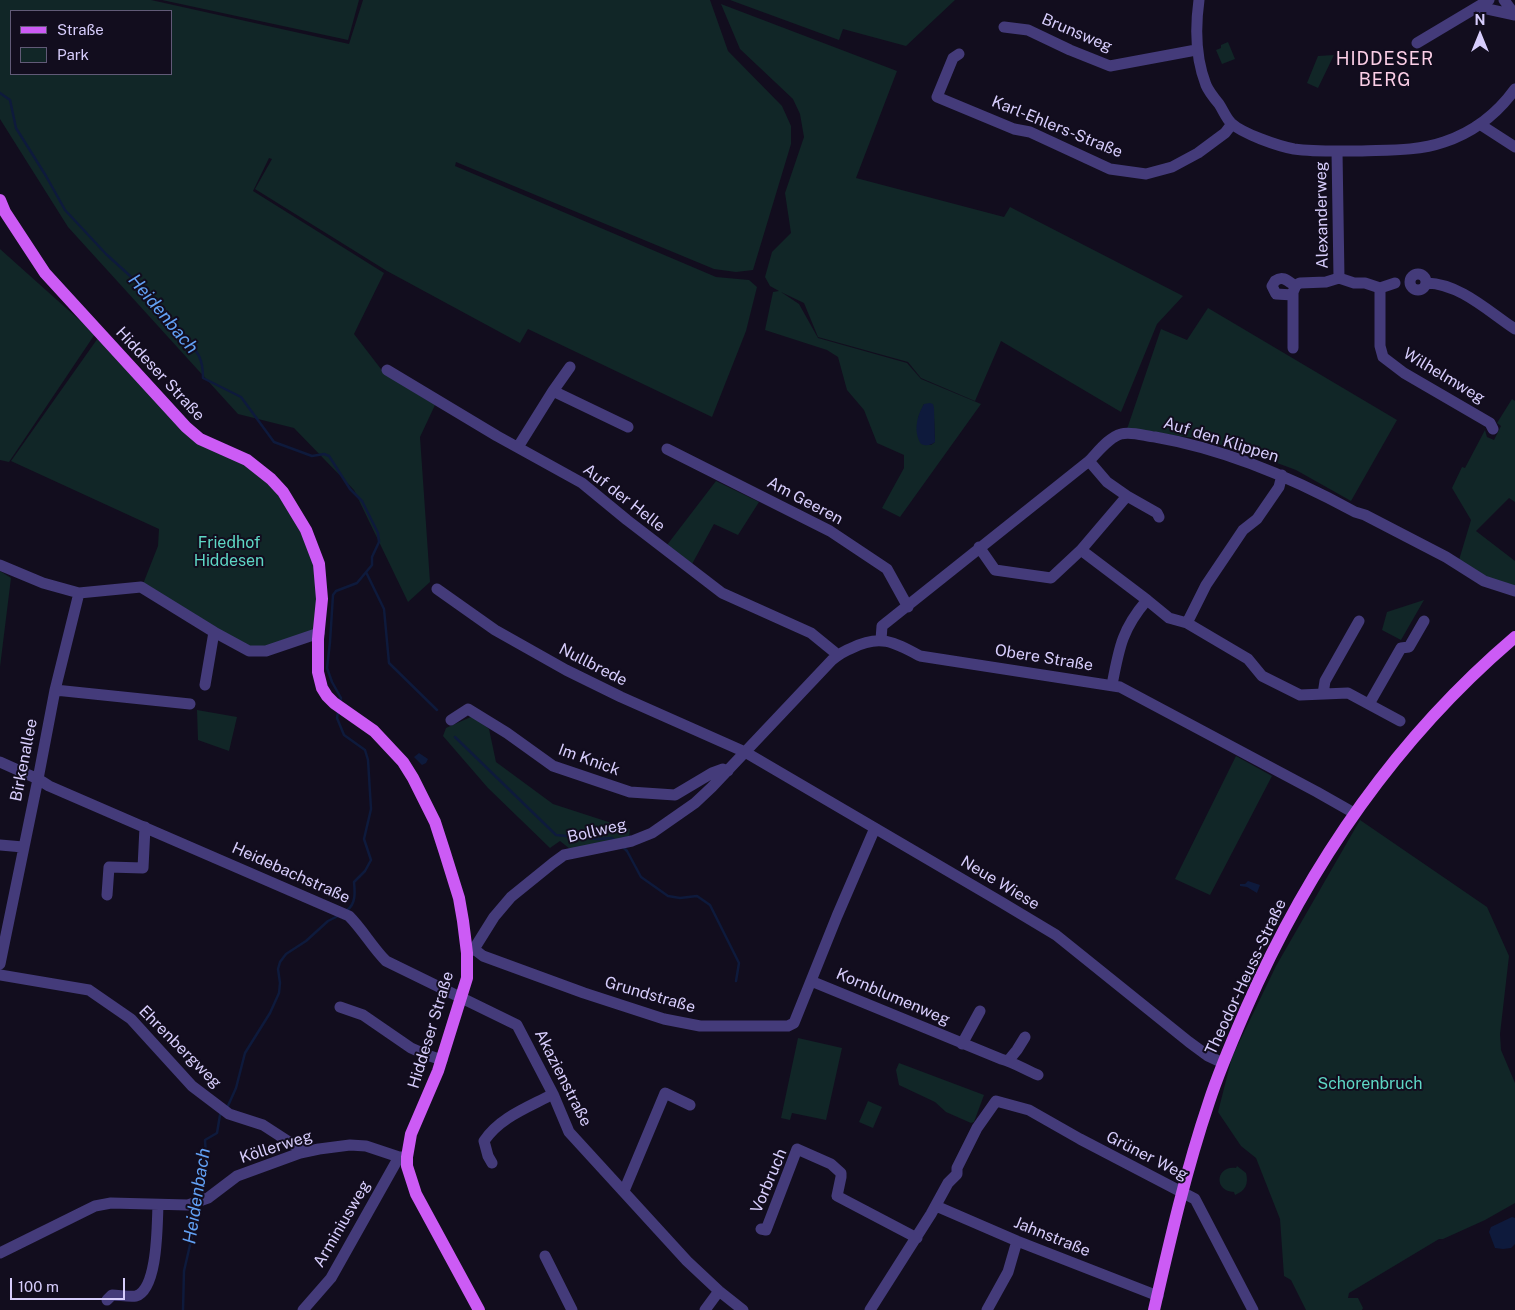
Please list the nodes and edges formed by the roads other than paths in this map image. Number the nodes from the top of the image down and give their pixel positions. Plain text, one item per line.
1 (1199, 0) edge
2 (1489, 0) edge
3 (1504, 0) edge
4 (1478, 7) junction
5 (1515, 15) edge
6 (1004, 27) dead end
7 (1417, 43) dead end
8 (1196, 50) junction
9 (959, 54) dead end
10 (1515, 88) edge
11 (1232, 124) junction
12 (1481, 125) junction
13 (1515, 147) edge
14 (1338, 151) junction
15 (0, 200) edge
16 (1339, 278) junction
17 (1395, 283) dead end
18 (1427, 283) dead end
19 (1380, 288) junction
20 (1515, 329) edge
21 (1294, 348) dead end
22 (570, 367) dead end
23 (387, 370) dead end
24 (553, 391) junction
25 (628, 427) dead end
26 (1493, 429) dead end
27 (518, 447) junction
28 (667, 449) dead end
29 (1089, 461) junction
30 (1282, 476) junction
31 (1127, 496) junction
32 (1159, 518) dead end
33 (979, 547) junction
34 (1081, 550) junction
35 (0, 565) edge
36 (437, 588) dead end
37 (1515, 592) edge
38 (79, 593) junction
39 (1148, 600) junction
40 (908, 607) junction
41 (1359, 621) dead end
42 (1424, 621) dead end
43 (1186, 623) junction
44 (214, 632) junction
45 (319, 633) junction
46 (1515, 637) edge
47 (882, 640) junction
48 (838, 655) junction
49 (205, 685) dead end
50 (1112, 685) junction
51 (55, 690) junction
52 (1323, 694) junction
53 (190, 704) dead end
54 (1369, 704) junction
55 (451, 720) dead end
56 (1400, 721) dead end
57 (745, 752) junction
58 (0, 762) edge
59 (728, 771) junction
60 (38, 779) junction
61 (1354, 813) junction
62 (145, 827) junction
63 (875, 828) junction
64 (0, 845) edge
65 (23, 847) junction
66 (107, 895) dead end
67 (471, 951) junction
68 (0, 964) edge
69 (0, 975) edge
70 (811, 981) junction
71 (461, 998) junction
72 (340, 1007) dead end
73 (980, 1011) dead end
74 (1025, 1037) dead end
75 (962, 1044) junction
76 (442, 1060) junction
77 (1008, 1061) junction
78 (1224, 1063) junction
79 (1038, 1075) dead end
80 (553, 1094) junction
81 (690, 1105) dead end
82 (300, 1153) junction
83 (403, 1157) junction
84 (492, 1163) dead end
85 (624, 1191) junction
86 (1183, 1193) junction
87 (158, 1205) junction
88 (936, 1206) junction
89 (761, 1229) dead end
90 (917, 1238) junction
91 (1017, 1241) junction
92 (0, 1253) edge
93 (545, 1256) dead end
94 (719, 1291) junction
95 (1158, 1296) junction
96 (107, 1300) dead end
97 (303, 1310) edge
98 (479, 1310) edge
99 (572, 1310) edge
100 (705, 1310) edge
101 (743, 1310) edge
102 (870, 1310) edge
103 (986, 1310) edge
104 (1154, 1310) edge
105 (1254, 1310) edge

1 - 8 street
2 - 4 street
3 - 5 street
4 - 5 street
4 - 7 street
6 - 8 street, Brunsweg
8 - 11 street
9 - 11 street, Karl-Ehlers-Straße
10 - 12 street
11 - 14 street
12 - 13 street
12 - 14 street
14 - 16 street, Alexanderweg
15 - 45 main road, Hiddeser Straße
16 - 19 street
16 - 21 street
17 - 19 street
18 - 20 street
19 - 26 street, Wilhelmweg
22 - 24 street
23 - 27 street, Auf der Helle
24 - 25 street
24 - 27 street
27 - 48 street, Auf der Helle
28 - 40 street, Am Geeren
29 - 30 street, Auf den Klippen
29 - 31 street
29 - 33 street, Auf den Klippen
30 - 37 street, Auf den Klippen
30 - 43 street
31 - 32 street
31 - 34 street
33 - 34 street
33 - 40 street, Auf den Klippen
34 - 39 street
35 - 38 street
36 - 57 street, Nullbrede
38 - 44 street
38 - 51 street, Birkenallee
39 - 43 street
39 - 50 street
40 - 47 street, Auf den Klippen
41 - 52 street
42 - 54 street
43 - 52 street
44 - 45 street
44 - 49 street
45 - 67 main road, Hiddeser Straße
46 - 61 main road, Theodor-Heuss-Straße
47 - 48 street
47 - 50 street, Obere Straße
48 - 57 street
50 - 61 street, Obere Straße
51 - 53 street
51 - 60 street, Birkenallee
52 - 54 street
54 - 56 street
55 - 59 street, Im Knick
57 - 59 street, Bollweg
57 - 63 street, Neue Wiese
58 - 60 street, Heidebachstraße
59 - 67 street, Bollweg
60 - 62 street, Heidebachstraße
60 - 65 street, Birkenallee
61 - 78 main road, Theodor-Heuss-Straße
62 - 66 street
62 - 71 street, Heidebachstraße
63 - 70 street, Grundstraße
63 - 78 street, Neue Wiese
64 - 65 street
65 - 68 street, Birkenallee
67 - 70 street, Grundstraße
67 - 71 main road, Hiddeser Straße
69 - 82 street, Ehrenbergweg
70 - 75 street, Kornblumenweg
71 - 76 main road, Hiddeser Straße
71 - 80 street, Akazienstraße
72 - 76 street
73 - 75 street, Kornblumenweg
74 - 77 street
75 - 77 street, Kornblumenweg
76 - 83 main road, Hiddeser Straße
77 - 79 street, Kornblumenweg
78 - 86 main road, Theodor-Heuss-Straße
80 - 84 street
80 - 85 street, Akazienstraße
81 - 85 street
82 - 83 street, Köllerweg
82 - 87 street, Köllerweg
83 - 97 street, Arminiusweg
83 - 98 main road, Hiddeser Straße
85 - 94 street, Akazienstraße
86 - 88 street, Grüner Weg
86 - 95 main road, Theodor-Heuss-Straße
86 - 105 street, Grüner Weg
87 - 92 street, Köllerweg
87 - 96 street
88 - 90 street
88 - 91 street, Jahnstraße
89 - 90 street, Vorbruch
90 - 102 street
91 - 95 street, Jahnstraße
91 - 103 street
93 - 99 street
94 - 100 street
94 - 101 street, Akazienstraße
95 - 104 main road, Theodor-Heuss-Straße

